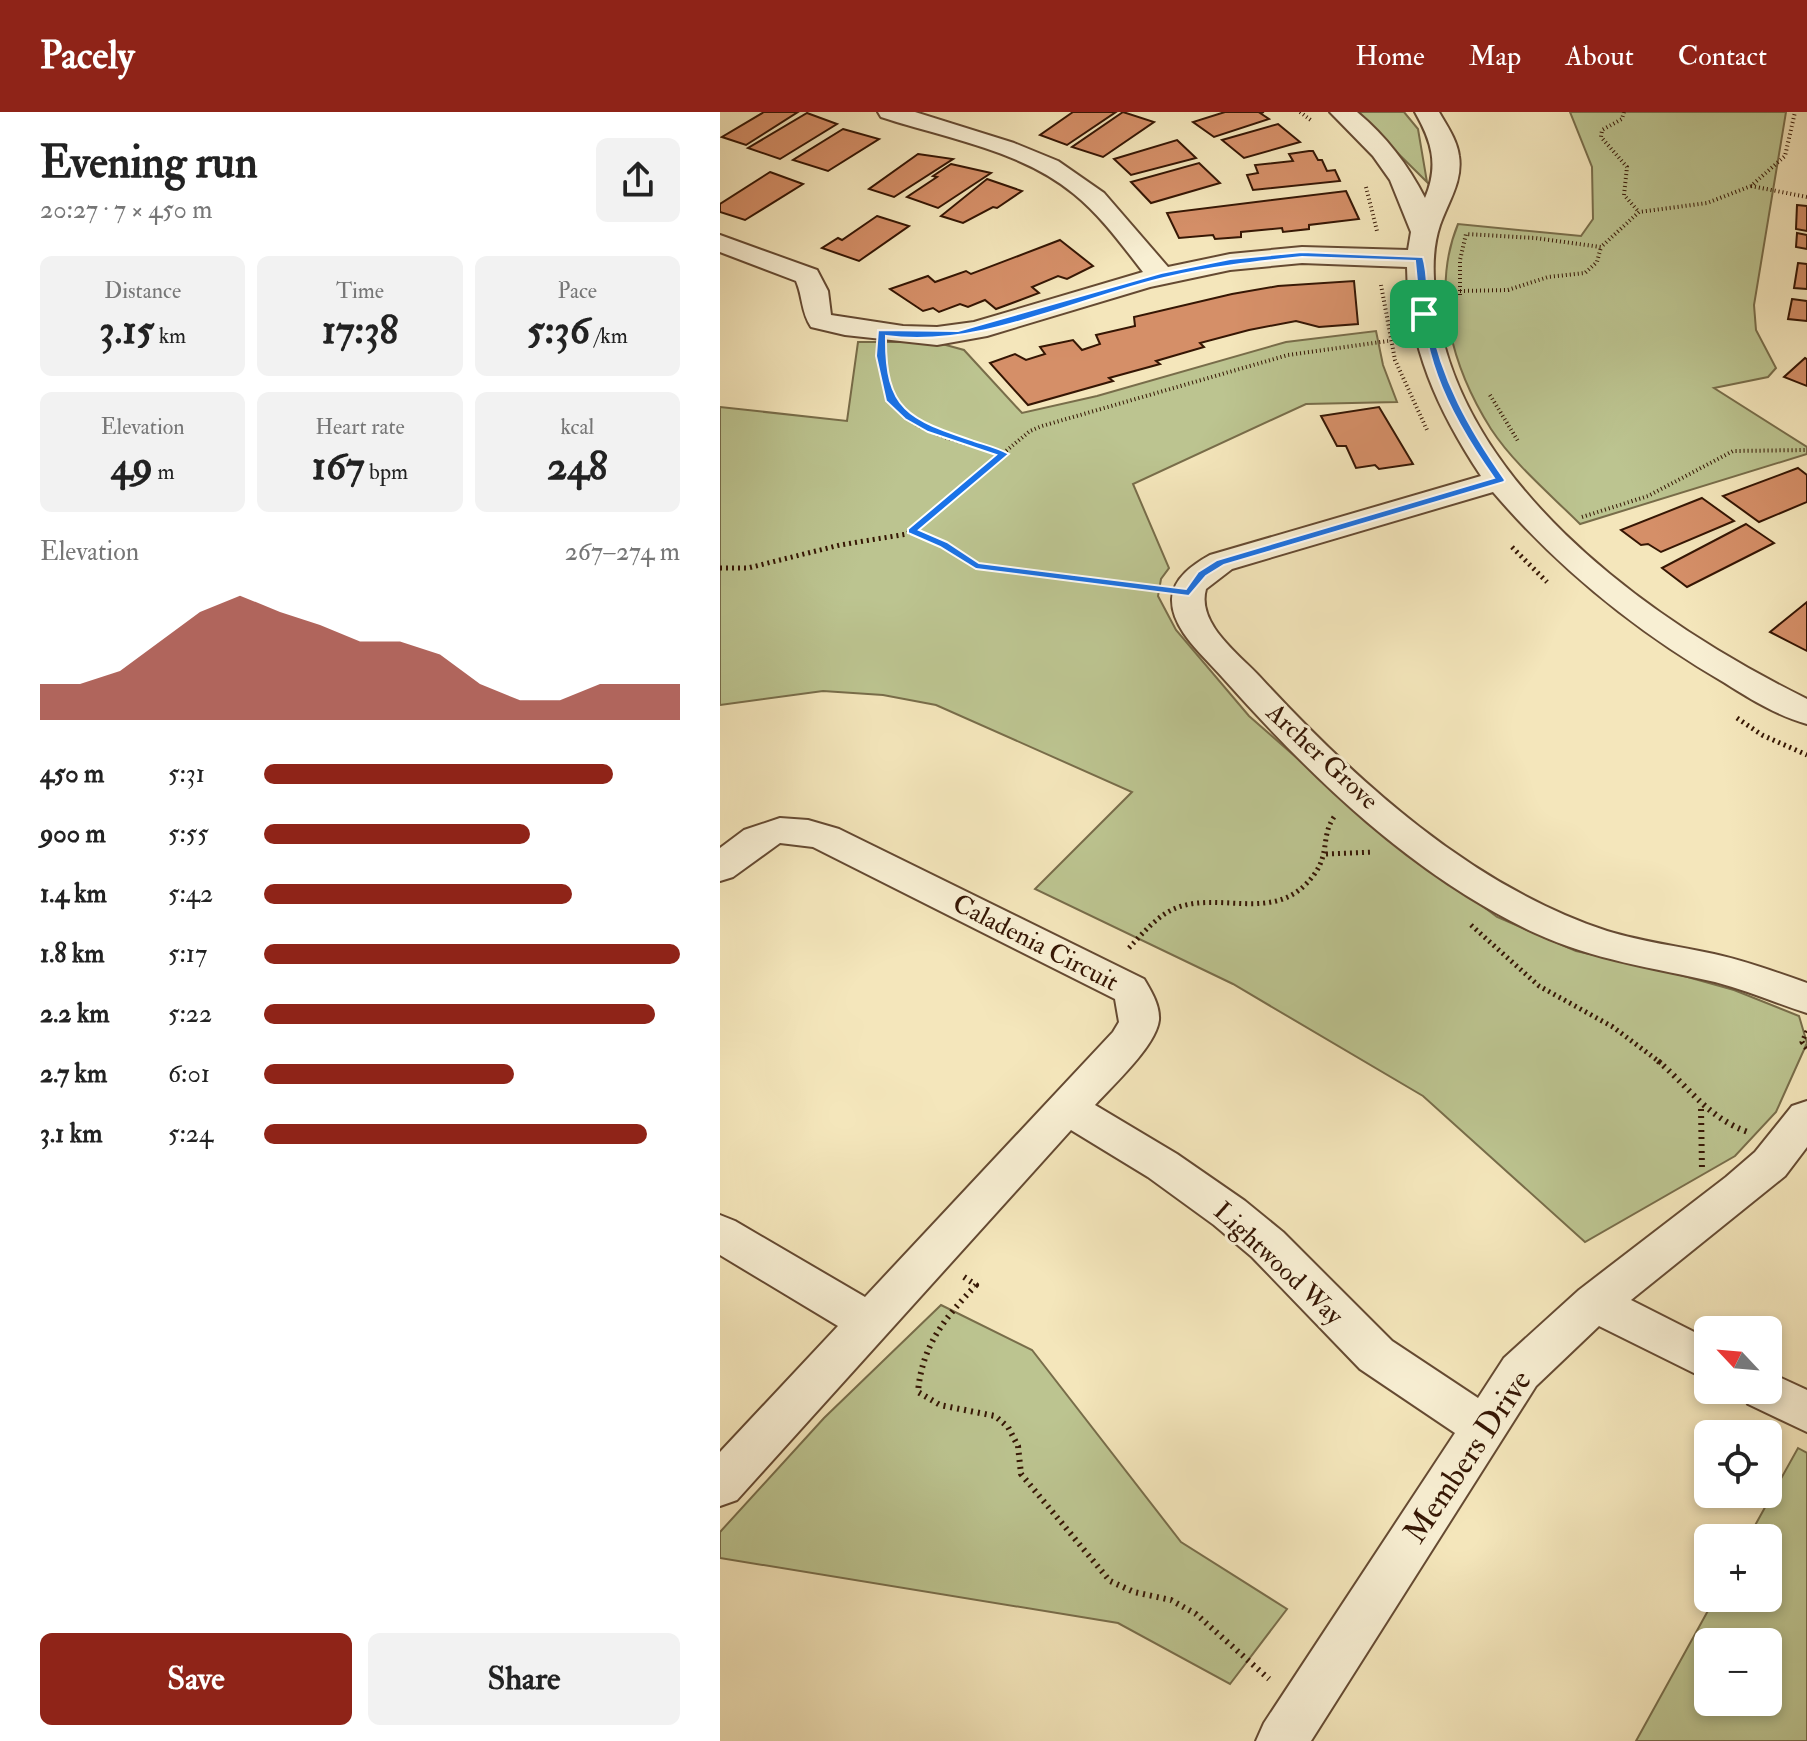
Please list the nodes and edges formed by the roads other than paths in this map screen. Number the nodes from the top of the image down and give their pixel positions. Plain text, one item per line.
1 (890, 112) edge
2 (1342, 112) edge
3 (1427, 112) edge
4 (720, 243) edge
5 (1422, 245) junction
6 (1161, 276) junction
7 (1500, 480) junction
8 (1807, 713) edge
9 (720, 868) edge
10 (1807, 998) edge
11 (1068, 1109) junction
12 (1807, 1117) edge
13 (720, 1233) edge
14 (1595, 1303) junction
15 (869, 1322) junction
16 (1694, 1354) edge
17 (1782, 1399) edge
18 (1807, 1412) edge
19 (1483, 1425) junction
20 (720, 1485) edge
21 (1292, 1725) edge

1 - 6 street
2 - 5 street
3 - 5 street
4 - 6 street
5 - 6 street
5 - 7 street
7 - 8 street
7 - 10 street, Archer Grove
9 - 11 street, Caladenia Circuit
11 - 15 street, Caladenia Circuit
11 - 19 street, Lightwood Way
12 - 14 street, Members Drive
13 - 15 street
14 - 16 street
14 - 19 street, Members Drive
15 - 20 street, Caladenia Circuit
17 - 18 street
19 - 21 street, Members Drive

